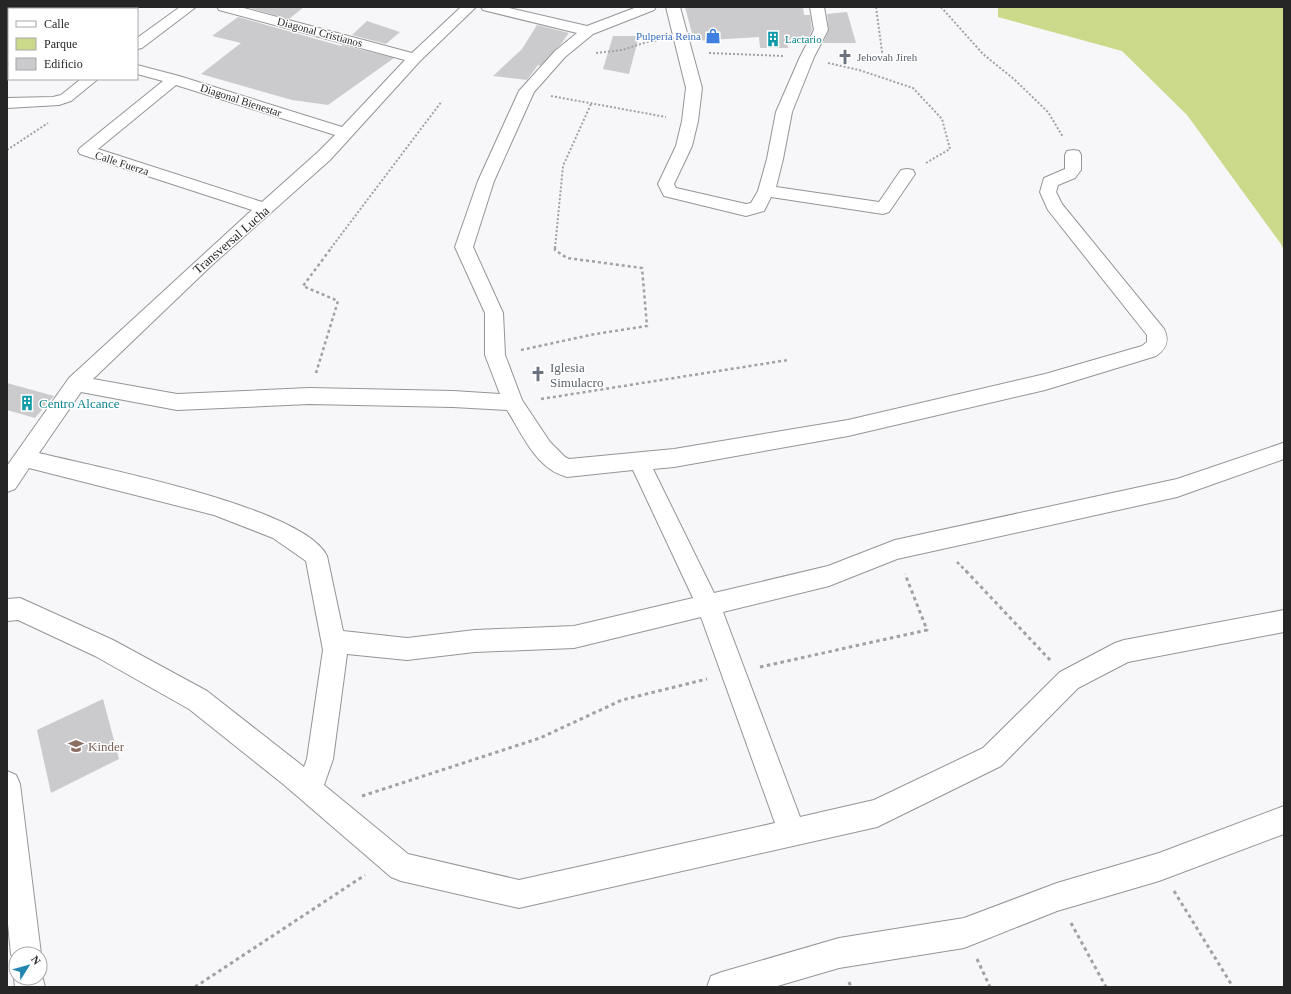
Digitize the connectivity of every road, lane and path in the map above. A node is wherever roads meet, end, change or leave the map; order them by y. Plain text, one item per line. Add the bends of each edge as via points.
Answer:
1 (189, 7) edge
2 (224, 7) edge
3 (469, 7) edge
4 (488, 7) edge
5 (649, 7) edge
6 (673, 7) edge
7 (817, 7) edge
8 (876, 7) edge
9 (941, 7) edge
10 (588, 31) junction
11 (681, 40) junction
12 (138, 44) edge
13 (560, 54) junction
14 (416, 58) junction
15 (883, 59) dead end
16 (138, 69) edge
17 (174, 79) junction
18 (90, 80) edge
19 (913, 88) dead end
20 (527, 92) junction
21 (442, 101) dead end
22 (7, 103) edge
23 (591, 104) junction
24 (690, 121) junction
25 (345, 133) junction
26 (1073, 155) joint
27 (907, 174) joint
28 (766, 191) junction
29 (266, 209) junction
30 (495, 356) junction
31 (788, 360) dead end
32 (76, 383) junction
33 (309, 396) junction
34 (513, 403) junction
35 (1283, 451) dead end
36 (24, 458) junction
37 (639, 461) junction
38 (7, 483) edge
39 (936, 541) junction
40 (895, 550) junction
41 (708, 605) junction
42 (7, 610) edge
43 (1284, 621) edge
44 (335, 641) junction
45 (732, 673) junction
46 (1069, 680) junction
47 (7, 784) edge
48 (319, 798) junction
49 (1284, 820) edge
50 (792, 832) junction
51 (391, 859) junction
52 (1159, 867) junction
53 (1057, 896) junction
54 (25, 946) edge
55 (195, 987) edge
56 (722, 987) edge
57 (1106, 987) edge
58 (1233, 987) edge

1 - 12 street
2 - 14 street, Diagonal Cristianos
3 - 14 street, Transversal Lucha
4 - 10 street
5 - 10 street
6 - 11 street
7 - 28 street via 821,30 784,112
8 - 15 path
9 - 26 path via 983,54 1048,112
10 - 13 street
11 - 13 path via 645,41 638,46 611,53
11 - 24 street via 694,88
13 - 20 street
14 - 25 street, Transversal Lucha
16 - 17 street, Diagonal Bienestar
17 - 25 street, Diagonal Bienestar
17 - 29 street, Calle Fuerza via 86,151
18 - 22 street via 66,98 54,102
19 - 27 path via 942,119 950,149
20 - 23 path
20 - 30 street via 486,181 464,247 494,314
21 - 33 path via 303,286 338,301
23 - 24 path
23 - 30 path via 563,166 555,250 567,258 642,268 647,326 595,334
24 - 28 street via 684,146 666,184 670,192 746,210 758,207
25 - 29 street, Transversal Lucha via 324,156
26 - 37 street via 1073,170 1050,182 1048,192 1054,206 1157,334 1157,346 1149,351 1045,382 848,428 674,458
27 - 28 street via 883,208
29 - 32 street, Transversal Lucha via 206,260
30 - 34 street
31 - 34 path
32 - 33 street via 177,402
32 - 36 street, Transversal Lucha
33 - 34 street
34 - 37 street via 543,448 557,463 567,468
35 - 39 street via 1177,488
36 - 38 street, Transversal Lucha
36 - 44 street via 217,506 281,531 316,556
37 - 41 street
39 - 40 street
39 - 46 path
40 - 41 street via 829,576
40 - 45 path via 927,630
41 - 44 street via 574,637 476,641 407,649
41 - 45 street
42 - 48 street via 20,609 104,648 198,700
43 - 46 street via 1124,651
44 - 48 street via 320,759
45 - 48 path via 622,700 540,738
45 - 50 street
46 - 50 street via 992,757 877,813
47 - 54 street
48 - 51 street
49 - 52 street
50 - 51 street via 519,894 401,867
51 - 55 path
52 - 53 street
52 - 58 path
53 - 56 street via 964,933 839,953
53 - 57 path

